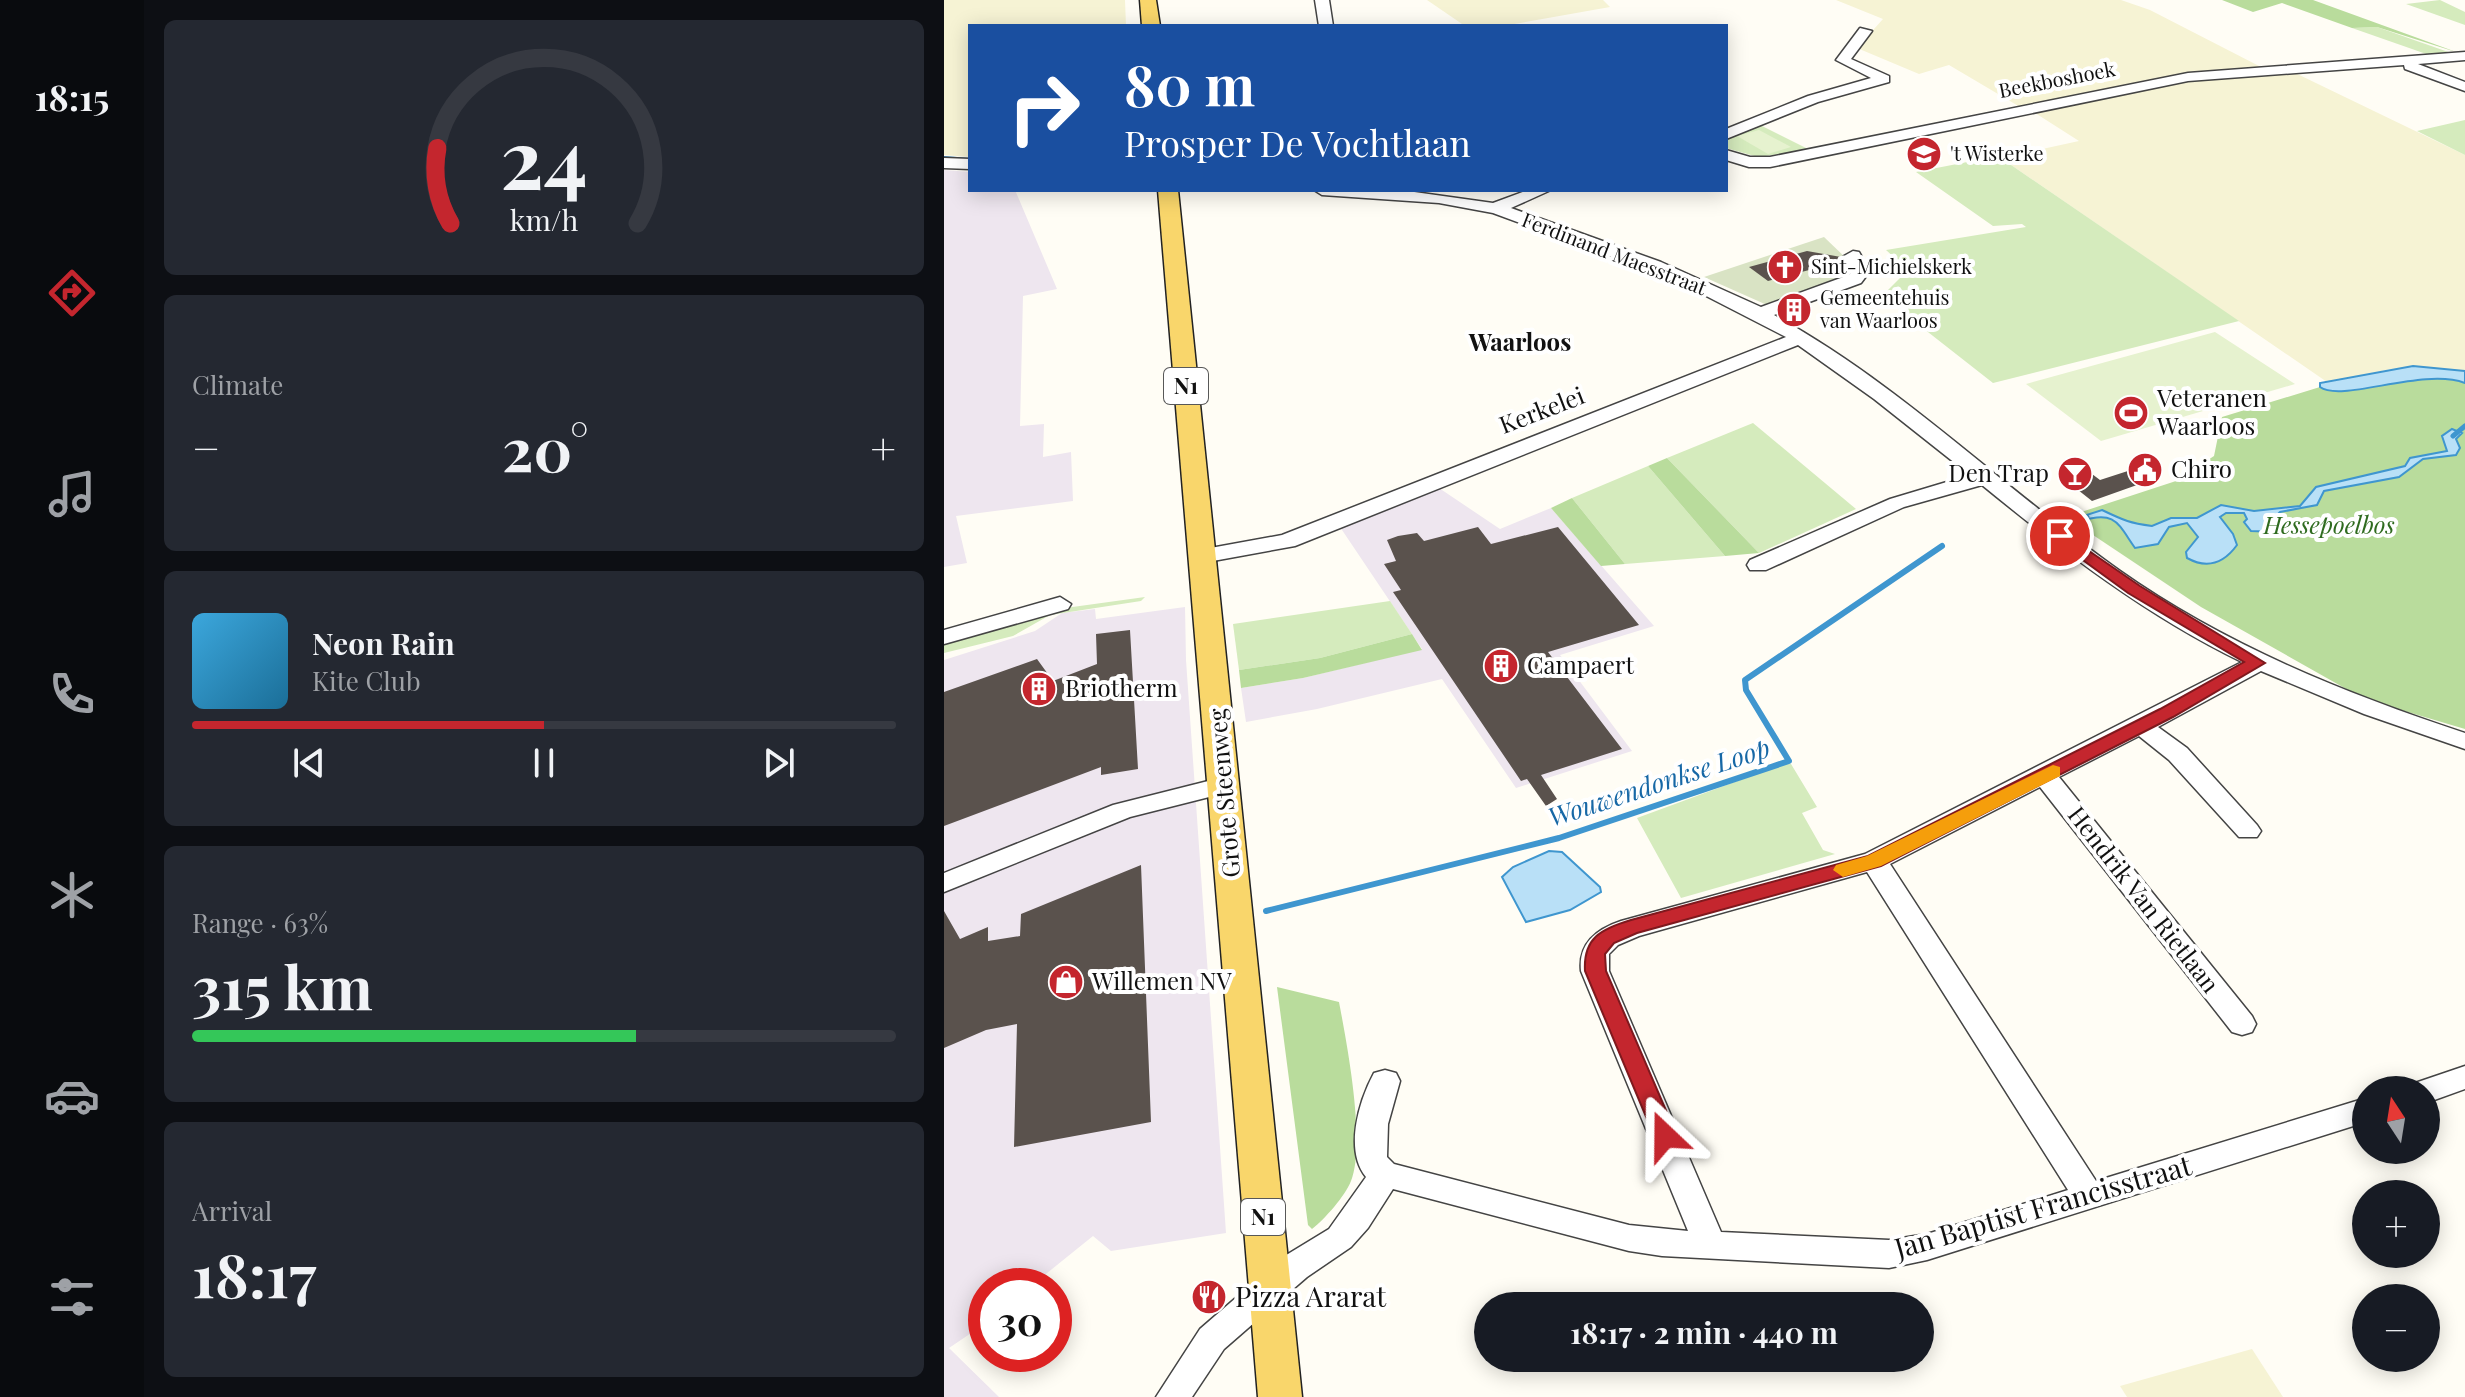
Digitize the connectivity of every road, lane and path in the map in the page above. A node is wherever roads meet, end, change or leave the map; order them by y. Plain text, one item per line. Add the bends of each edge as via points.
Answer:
1 (1148, 0) edge
2 (1322, 0) edge
3 (1151, 24) edge
4 (1326, 24) edge
5 (1865, 31) dead end
6 (2465, 56) edge
7 (2400, 62) junction
8 (2465, 87) edge
9 (1728, 133) edge
10 (1728, 156) edge
11 (944, 163) edge
12 (968, 164) edge
13 (1168, 192) edge
14 (1365, 192) edge
15 (1538, 192) edge
16 (1387, 193) edge
17 (1495, 208) junction
18 (1853, 256) dead end
19 (1759, 314) junction
20 (1800, 338) junction
21 (1987, 477) junction
22 (1202, 550) junction
23 (1758, 565) dead end
24 (1060, 604) dead end
25 (944, 637) edge
26 (2257, 663) junction
27 (2141, 726) junction
28 (2465, 741) edge
29 (2045, 776) junction
30 (1224, 794) junction
31 (2248, 831) dead end
32 (1874, 861) junction
33 (944, 883) edge
34 (2242, 1024) dead end
35 (2465, 1077) edge
36 (1385, 1081) dead end
37 (2440, 1086) edge
38 (2352, 1114) edge
39 (1385, 1174) junction
40 (2089, 1197) junction
41 (1711, 1247) junction
42 (1270, 1287) junction
43 (1173, 1397) edge
44 (1280, 1397) edge

1 - 3 main road
2 - 4 street
5 - 9 street via 1843,60 1884,80 1813,99
6 - 7 street, Beekboshoek
7 - 8 street, Beekboshoek
7 - 10 street, Beekboshoek via 2205,75 1770,162
11 - 12 street
13 - 22 main road, Grote Steenweg / N1
14 - 16 street, Ferdinand Maesstraat
15 - 17 street
16 - 17 street, Ferdinand Maesstraat
17 - 19 street, Ferdinand Maesstraat via 1655,266
18 - 19 street via 1861,271 1855,279
19 - 20 street, Ferdinand Maesstraat
20 - 21 street, Ferdinand Maesstraat
20 - 22 street, Kerkelei via 1287,541
21 - 23 street via 1897,503
21 - 26 street, Ferdinand Maesstraat via 2115,577
22 - 30 main road, Grote Steenweg / N1
24 - 25 street
26 - 27 street
26 - 28 street, Ferdinand Maesstraat
27 - 29 street
27 - 31 street via 2178,754
29 - 32 street
29 - 34 street, Hendrik Van Rietlaan
30 - 33 street via 1091,825
30 - 42 main road, Grote Steenweg / N1
32 - 40 street
32 - 41 street via 1631,928 1606,938 1595,952 1595,971
35 - 37 street
36 - 39 street via 1373,1118 1372,1156 1375,1167
38 - 40 street, Jan Baptist Francisstraat
39 - 41 street, Jan Baptist Francisstraat via 1629,1238
39 - 42 street via 1340,1238
40 - 41 street, Jan Baptist Francisstraat via 1907,1252
42 - 43 street via 1212,1339
42 - 44 main road, Grote Steenweg / N1

